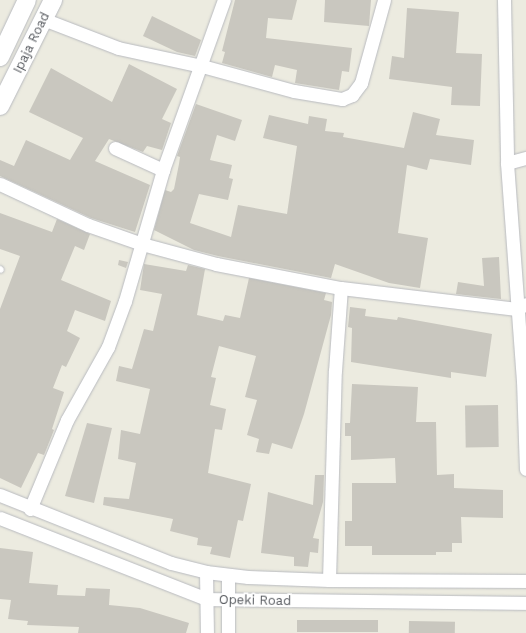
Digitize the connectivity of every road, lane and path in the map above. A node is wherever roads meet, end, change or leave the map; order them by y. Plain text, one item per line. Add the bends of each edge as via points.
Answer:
1 (27, 0) edge
2 (53, 0) edge
3 (224, 0) edge
4 (384, 0) edge
5 (504, 0) edge
6 (43, 19) junction
7 (0, 57) edge
8 (202, 66) junction
9 (0, 106) edge
10 (115, 148) dead end
11 (526, 158) edge
12 (507, 163) junction
13 (163, 170) junction
14 (0, 184) edge
15 (142, 244) junction
16 (341, 288) junction
17 (521, 307) edge
18 (524, 380) edge
19 (526, 468) edge
20 (0, 495) edge
21 (30, 509) junction
22 (0, 518) edge
23 (206, 572) junction
24 (228, 575) junction
25 (329, 580) junction
26 (526, 581) edge
27 (207, 600) junction
28 (228, 600) junction
29 (526, 603) edge
30 (207, 633) edge
31 (228, 633) edge

1 - 7 main road, Ipaja Road
2 - 6 main road, Ipaja Road
3 - 8 street
4 - 8 street via 361,83 352,95 342,99 287,90
5 - 12 street
6 - 8 street via 118,48
6 - 9 main road, Ipaja Road
8 - 13 street
10 - 13 street
11 - 12 street
12 - 17 street
13 - 15 street
14 - 15 street via 88,225
15 - 16 street via 216,264
15 - 21 street via 108,347 67,420
16 - 17 street
16 - 25 street via 335,371
17 - 18 street
18 - 19 street
20 - 21 street, Opeki Road
21 - 23 street, Opeki Road via 171,563
22 - 27 street, Opeki Road
23 - 24 street, Opeki Road
23 - 27 street
24 - 25 street, Opeki Road
24 - 28 street
25 - 26 street, Opeki Road
27 - 28 street, Opeki Road
27 - 30 street
28 - 29 street, Opeki Road
28 - 31 street

